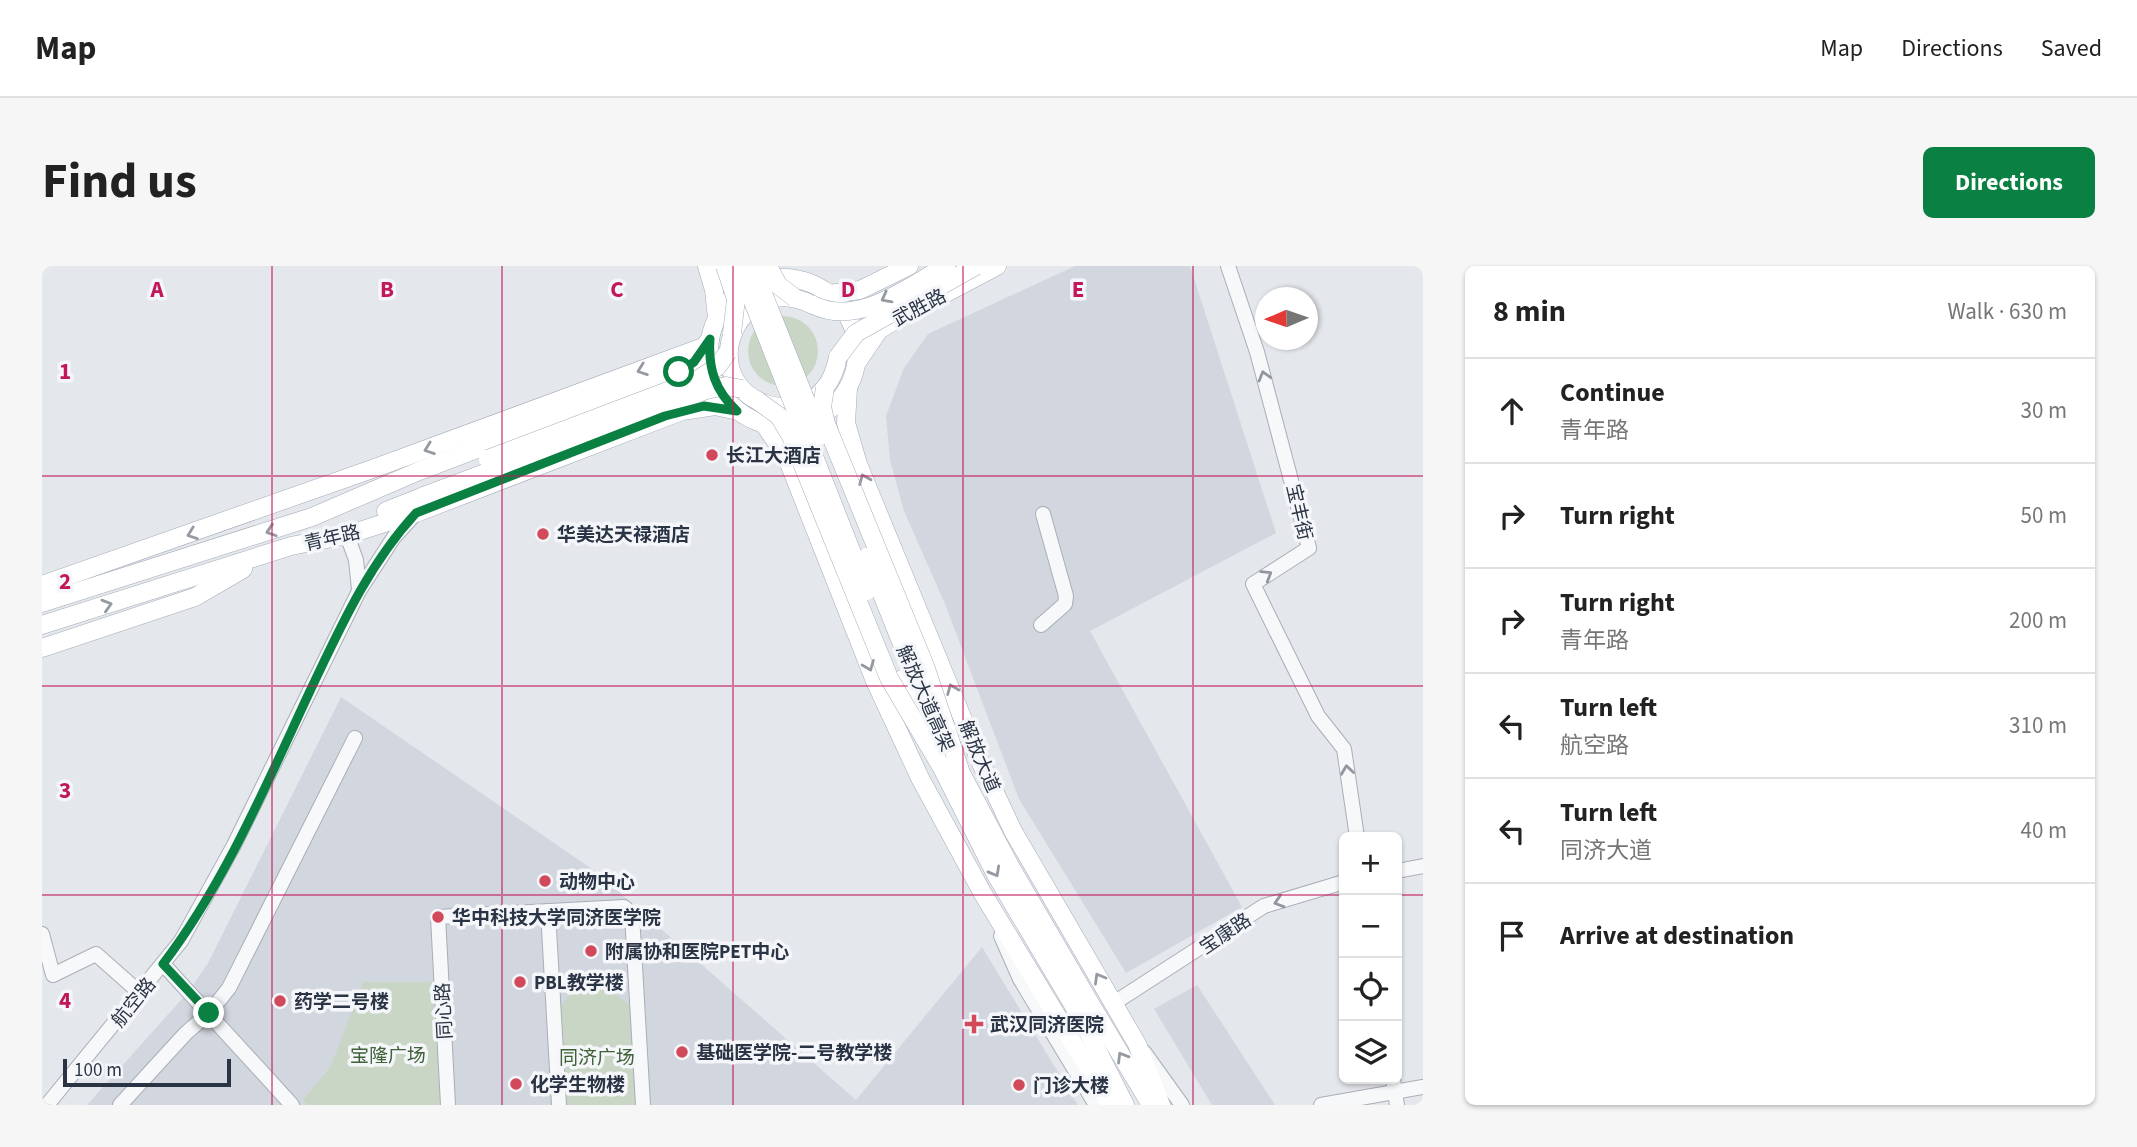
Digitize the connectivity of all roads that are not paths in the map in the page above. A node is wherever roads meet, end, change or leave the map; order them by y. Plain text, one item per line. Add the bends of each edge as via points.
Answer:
1 (706, 266) edge
2 (725, 266) edge
3 (739, 266) edge
4 (752, 266) edge
5 (768, 266) edge
6 (783, 266) edge
7 (909, 266) edge
8 (946, 266) edge
9 (976, 266) edge
10 (997, 266) edge
11 (1228, 266) edge
12 (803, 281) junction
13 (829, 294) junction
14 (795, 298) junction
15 (717, 318) junction
16 (732, 333) junction
17 (708, 342) junction
18 (728, 352) junction
19 (856, 364) junction
20 (825, 388) junction
21 (848, 388) junction
22 (742, 389) junction
23 (758, 401) junction
24 (737, 411) junction
25 (764, 425) junction
26 (423, 490) junction
27 (416, 513) junction
28 (1043, 514) dead end
29 (312, 517) junction
30 (347, 535) junction
31 (282, 549) junction
32 (171, 563) junction
33 (76, 574) junction
34 (42, 585) edge
35 (359, 592) junction
36 (42, 603) edge
37 (919, 611) junction
38 (46, 625) edge
39 (1041, 625) dead end
40 (857, 636) junction
41 (42, 648) edge
42 (355, 738) dead end
43 (942, 768) junction
44 (961, 773) junction
45 (1013, 831) junction
46 (1356, 832) edge
47 (963, 858) junction
48 (1423, 866) edge
49 (1402, 870) edge
50 (1339, 884) edge
51 (983, 894) junction
52 (548, 911) junction
53 (42, 934) edge
54 (163, 964) junction
55 (140, 993) junction
56 (1114, 1003) junction
57 (209, 1013) junction
58 (1087, 1014) junction
59 (1137, 1044) junction
60 (1091, 1072) junction
61 (1423, 1087) edge
62 (1395, 1092) edge
63 (47, 1105) edge
64 (120, 1105) edge
65 (292, 1105) edge
66 (448, 1105) edge
67 (559, 1105) edge
68 (643, 1105) edge
69 (1098, 1105) edge
70 (1111, 1105) edge
71 (1125, 1105) edge
72 (1151, 1105) edge
73 (1161, 1105) edge
74 (1182, 1105) edge
75 (1321, 1105) edge

1 - 15 main road
2 - 16 main road, bridge via 736,299
3 - 43 main road, 解放大道高架, bridge via 902,679
4 - 44 main road, 解放大道高架, bridge via 914,674
5 - 14 main road, bridge via 778,285
6 - 12 main road
7 - 13 main road via 860,290
8 -> 14 main road, bridge via 855,311 826,311
9 - 20 main road, bridge via 856,333 843,348
10 - 19 main road, 武胜路 via 879,330
46 -> 11 street, 宝丰街 via 1344,749 1318,716 1253,584 1309,548 1261,365
12 - 13 main road
12 - 15 main road via 779,278 751,285
13 - 19 main road via 851,323
14 - 16 main road, bridge via 772,298 752,307
15 - 17 main road
16 - 18 main road, bridge
17 - 24 main road via 711,373
17 - 29 main road, 青年路 via 694,362 679,372
17 -> 33 main road
18 - 22 main road
18 - 26 main road, bridge via 697,380
19 - 21 main road
20 - 23 main road, bridge via 799,405 778,407
20 - 44 main road, bridge via 822,407 826,424 925,666
21 - 25 main road via 832,408 810,422
37 -> 21 main road, 解放大道 via 847,434
22 - 23 main road, bridge
22 - 26 main road, bridge via 706,390
23 - 43 main road, bridge via 779,416 791,436 890,678
24 - 25 main road
24 - 27 main road, 青年路 via 715,406 682,411
25 - 40 main road via 787,458
26 - 29 main road
26 - 31 main road
27 - 30 main road, 青年路
27 - 35 street, 航空路 via 394,537
28 - 39 street via 1066,596 1065,604
29 -> 32 main road, 青年路
30 - 31 main road, 青年路
30 - 35 street via 356,560
38 -> 31 main road, 青年路
31 - 41 main road via 195,597
32 - 33 main road
32 - 36 main road, 青年路
33 - 34 main road
35 - 54 street, 航空路 via 228,858
37 - 40 main road
45 -> 37 main road, 解放大道
40 -> 47 main road via 920,778
42 - 57 street via 242,966
43 -> 58 main road, 解放大道高架, bridge via 996,875
44 - 58 main road, 解放大道高架, bridge
45 - 47 main road
56 -> 45 main road, 解放大道
47 - 51 main road
48 - 49 street
50 -> 56 street, 宝康路 via 1264,906
51 - 60 main road
51 - 69 street via 1020,979
52 - 66 street, 同心路 via 438,917
52 - 67 street
52 - 68 street via 624,907 632,914
53 - 55 street via 54,975 96,954
54 - 55 street, 航空路
54 - 57 street
55 - 63 street, 航空路
56 - 59 main road, 解放大道
57 - 64 street
57 - 65 street
58 - 71 main road, 解放大道高架
72 -> 58 main road, 解放大道高架
59 - 73 main road, 解放大道
59 - 74 street
60 - 69 main road
60 - 70 main road
61 - 62 street
62 - 75 street

